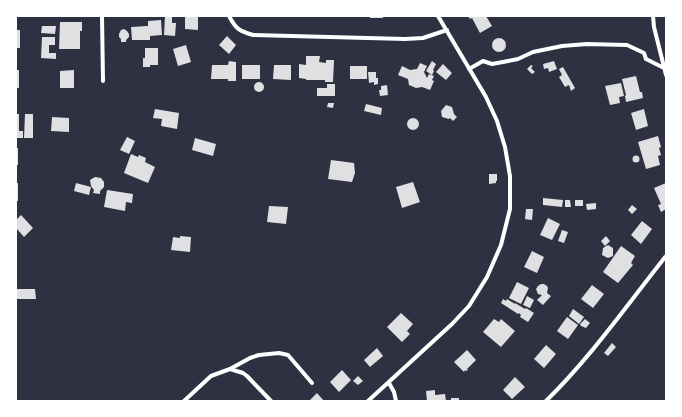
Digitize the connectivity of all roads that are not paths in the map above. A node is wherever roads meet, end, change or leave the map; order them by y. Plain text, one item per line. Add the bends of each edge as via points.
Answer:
1 (102, 16) edge
2 (229, 16) edge
3 (438, 16) edge
4 (653, 16) edge
5 (447, 30) junction
6 (664, 68) junction
7 (469, 69) junction
8 (666, 75) edge
9 (103, 81) dead end
10 (666, 256) edge
11 (230, 369) junction
12 (312, 383) dead end
13 (389, 383) junction
14 (184, 401) edge
15 (271, 401) edge
16 (368, 401) edge
17 (396, 401) edge
18 (546, 401) edge

1 - 9 street
2 - 5 street via 242,32 253,35 406,39 423,38
3 - 5 street
4 - 6 street
5 - 7 street
6 - 7 street via 646,59 644,53 627,45 587,44 562,46 492,64 483,62
6 - 8 street
7 - 13 street via 486,97 505,147 510,176 510,209 501,245 487,276 469,306
10 - 18 street via 587,357
11 - 12 street via 259,355 279,353 288,355
11 - 14 street via 211,376
11 - 15 street via 247,376
13 - 16 street
13 - 17 street

